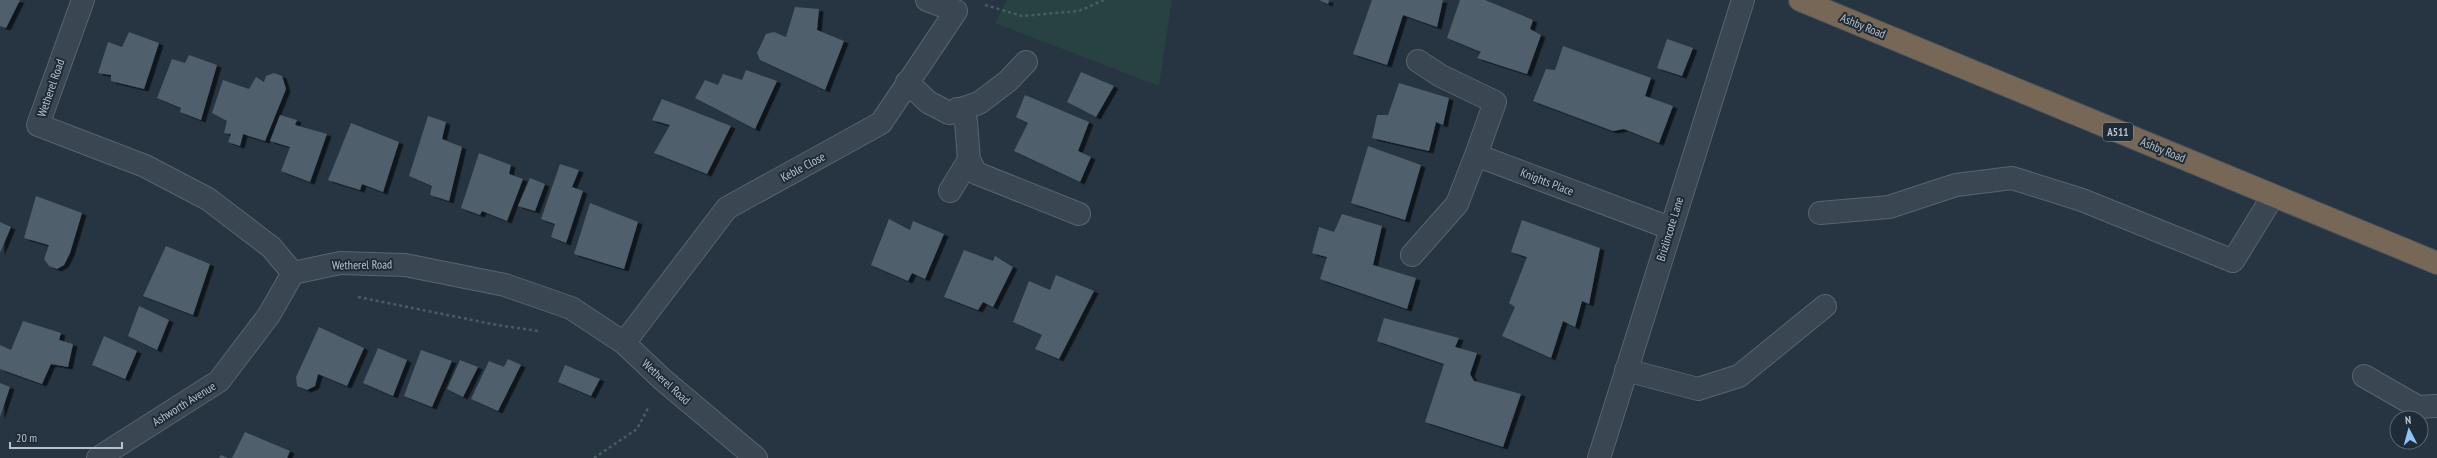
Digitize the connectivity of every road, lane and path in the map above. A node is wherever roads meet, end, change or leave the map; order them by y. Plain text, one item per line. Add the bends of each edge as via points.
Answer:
1 (83, 0) edge
2 (927, 0) edge
3 (1104, 0) edge
4 (1744, 0) edge
5 (1800, 0) edge
6 (956, 11) junction
7 (1418, 61) dead end
8 (1026, 62) dead end
9 (907, 82) junction
10 (957, 109) junction
11 (1476, 155) junction
12 (970, 160) junction
13 (950, 191) dead end
14 (2273, 196) junction
15 (1820, 213) dead end
16 (1079, 214) dead end
17 (1670, 228) junction
18 (1412, 255) dead end
19 (2437, 263) edge
20 (293, 273) junction
21 (350, 295) dead end
22 (1825, 306) dead end
23 (541, 332) dead end
24 (624, 343) junction
25 (1626, 370) junction
26 (2364, 376) dead end
27 (662, 379) junction
28 (2437, 406) edge
29 (98, 458) edge
30 (594, 458) edge
31 (756, 458) edge
32 (1599, 458) edge

1 - 20 street, Wetherel Road via 38,125 145,166 208,199 271,247
2 - 6 street
3 - 6 path via 1079,11 1050,14 1022,16 982,4
4 - 17 street, Brizlincote Lane
5 - 14 highway, Ashby Road / A511
6 - 9 street, Keble Close
7 - 11 street via 1441,76 1496,102
8 - 10 street via 1008,81 979,102
9 - 10 street via 928,102 948,113
9 - 24 street, Keble Close via 881,123 727,208
10 - 12 street via 966,121
11 - 17 street, Knights Place
11 - 18 street via 1458,204
12 - 13 street
12 - 16 street via 976,172
14 - 15 street via 2233,261 2082,200 2012,178 1956,185 1888,207
14 - 19 highway, Ashby Road / A511
17 - 25 street, Brizlincote Lane
20 - 24 street, Wetherel Road via 340,263 405,265 505,285 571,308
20 - 29 street, Ashworth Avenue via 269,315 219,381
21 - 23 path
22 - 25 street via 1739,376 1698,389
24 - 27 street, Wetherel Road
25 - 32 street, Brizlincote Lane
26 - 28 street via 2418,407
27 - 30 path via 637,429
27 - 31 street, Wetherel Road

